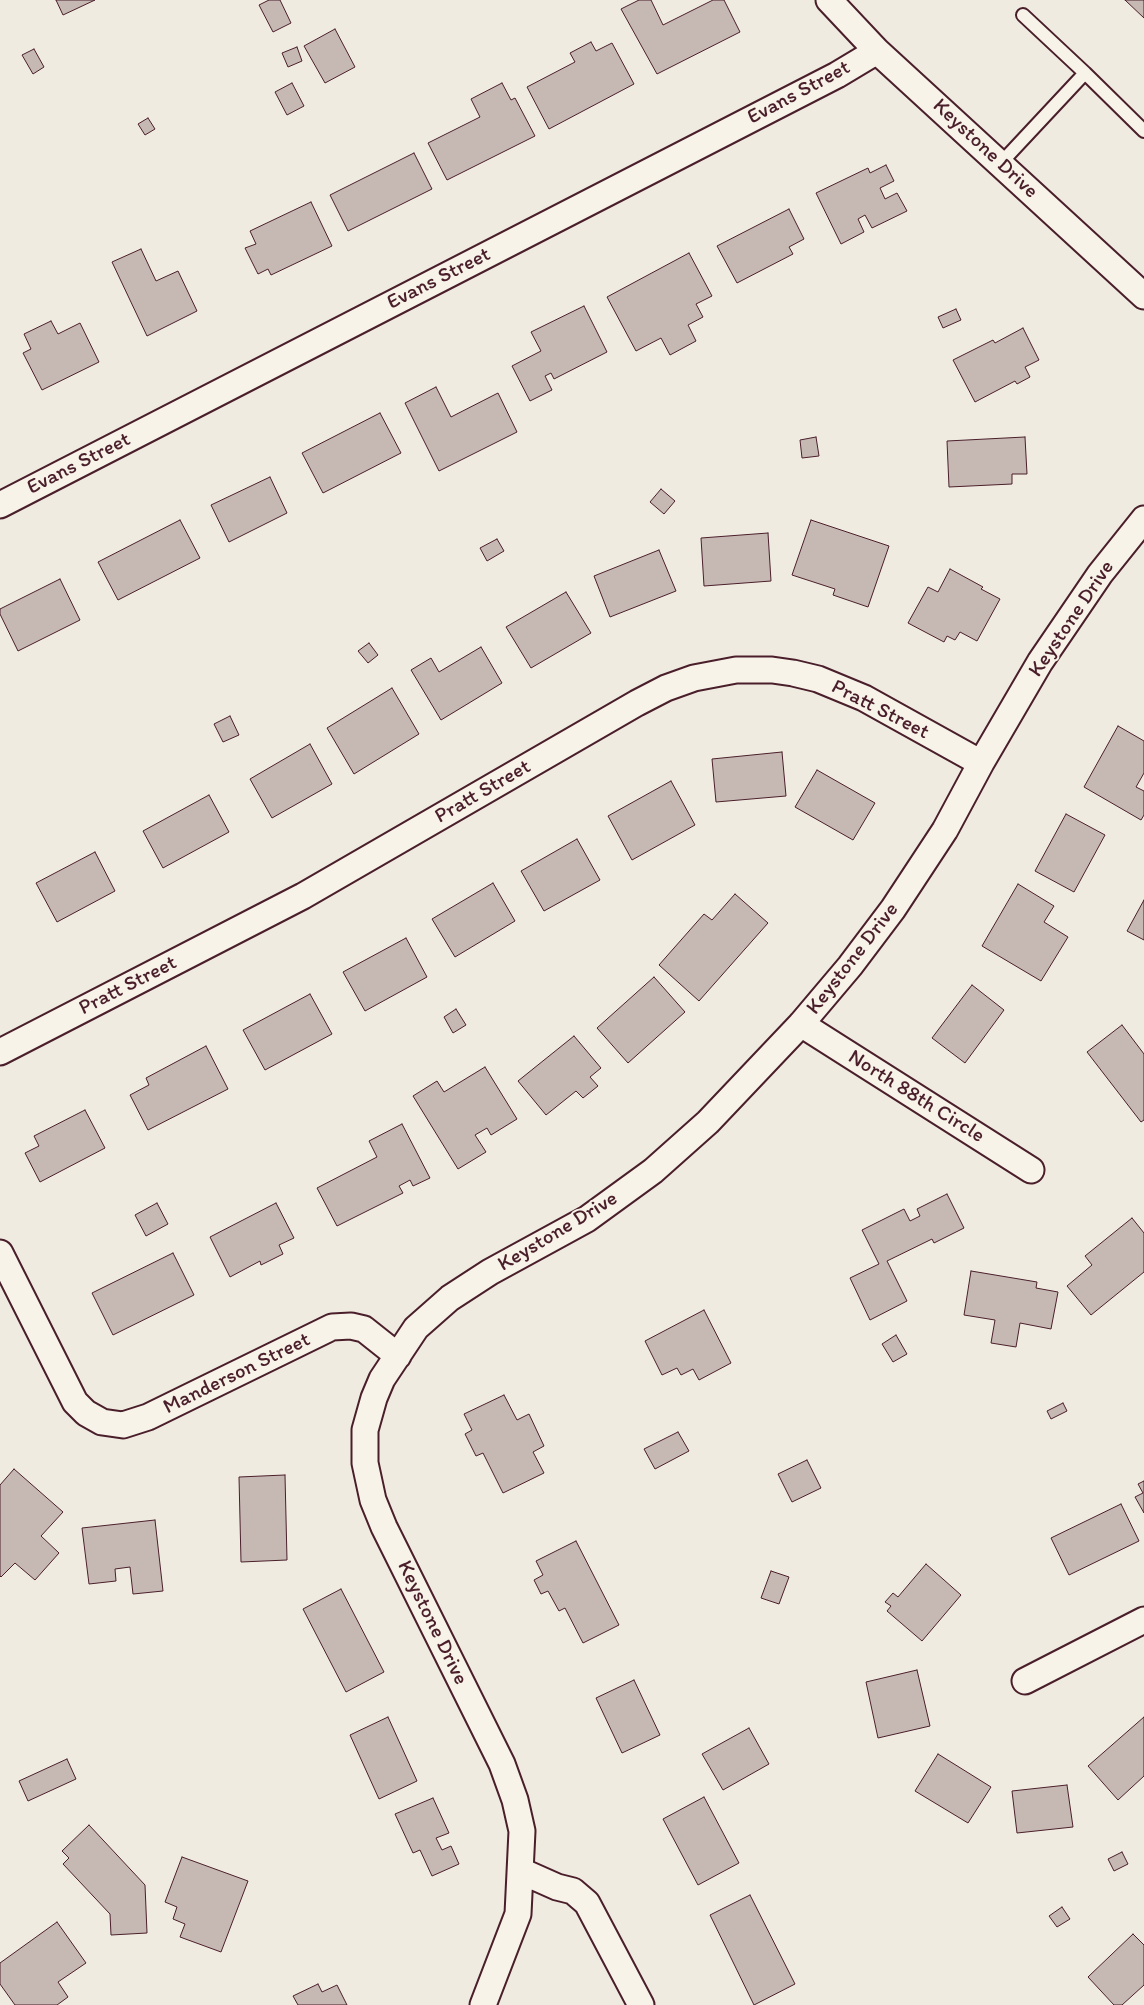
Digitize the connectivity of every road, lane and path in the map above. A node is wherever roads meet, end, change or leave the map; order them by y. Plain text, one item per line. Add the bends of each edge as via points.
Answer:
1 (829, 0) edge
2 (1023, 15) dead end
3 (878, 51) junction
4 (1085, 73) junction
5 (1144, 131) edge
6 (1000, 164) junction
7 (1144, 296) edge
8 (0, 505) edge
9 (1144, 519) edge
10 (981, 763) junction
11 (801, 1024) junction
12 (0, 1052) edge
13 (1031, 1170) dead end
14 (0, 1253) edge
15 (398, 1356) junction
16 (1144, 1620) edge
17 (1025, 1681) dead end
18 (520, 1871) junction
19 (483, 2005) edge
20 (641, 2005) edge

1 - 3 street, Keystone Drive
2 - 4 lane
3 - 6 street, Keystone Drive
3 - 8 street, Evans Street
4 - 5 lane
4 - 6 lane
6 - 7 street, Keystone Drive
9 - 10 street, Keystone Drive via 1100,574 1040,662
10 - 11 street, Keystone Drive via 944,830 893,909
10 - 12 street, Pratt Street via 864,698 818,679 763,670 736,670 694,678 637,703 303,896
11 - 13 street, North 88th Circle
11 - 15 street, Keystone Drive via 708,1122 654,1171 587,1219 490,1272 450,1298 416,1328
14 - 15 street, Manderson Street via 75,1402 102,1422 123,1425 148,1418 332,1327 364,1329
15 - 18 street, Keystone Drive via 382,1379 365,1430 365,1463 373,1500 502,1764 522,1831
16 - 17 street
18 - 19 street, Keystone Drive via 518,1914
18 - 20 street via 573,1891 587,1903

